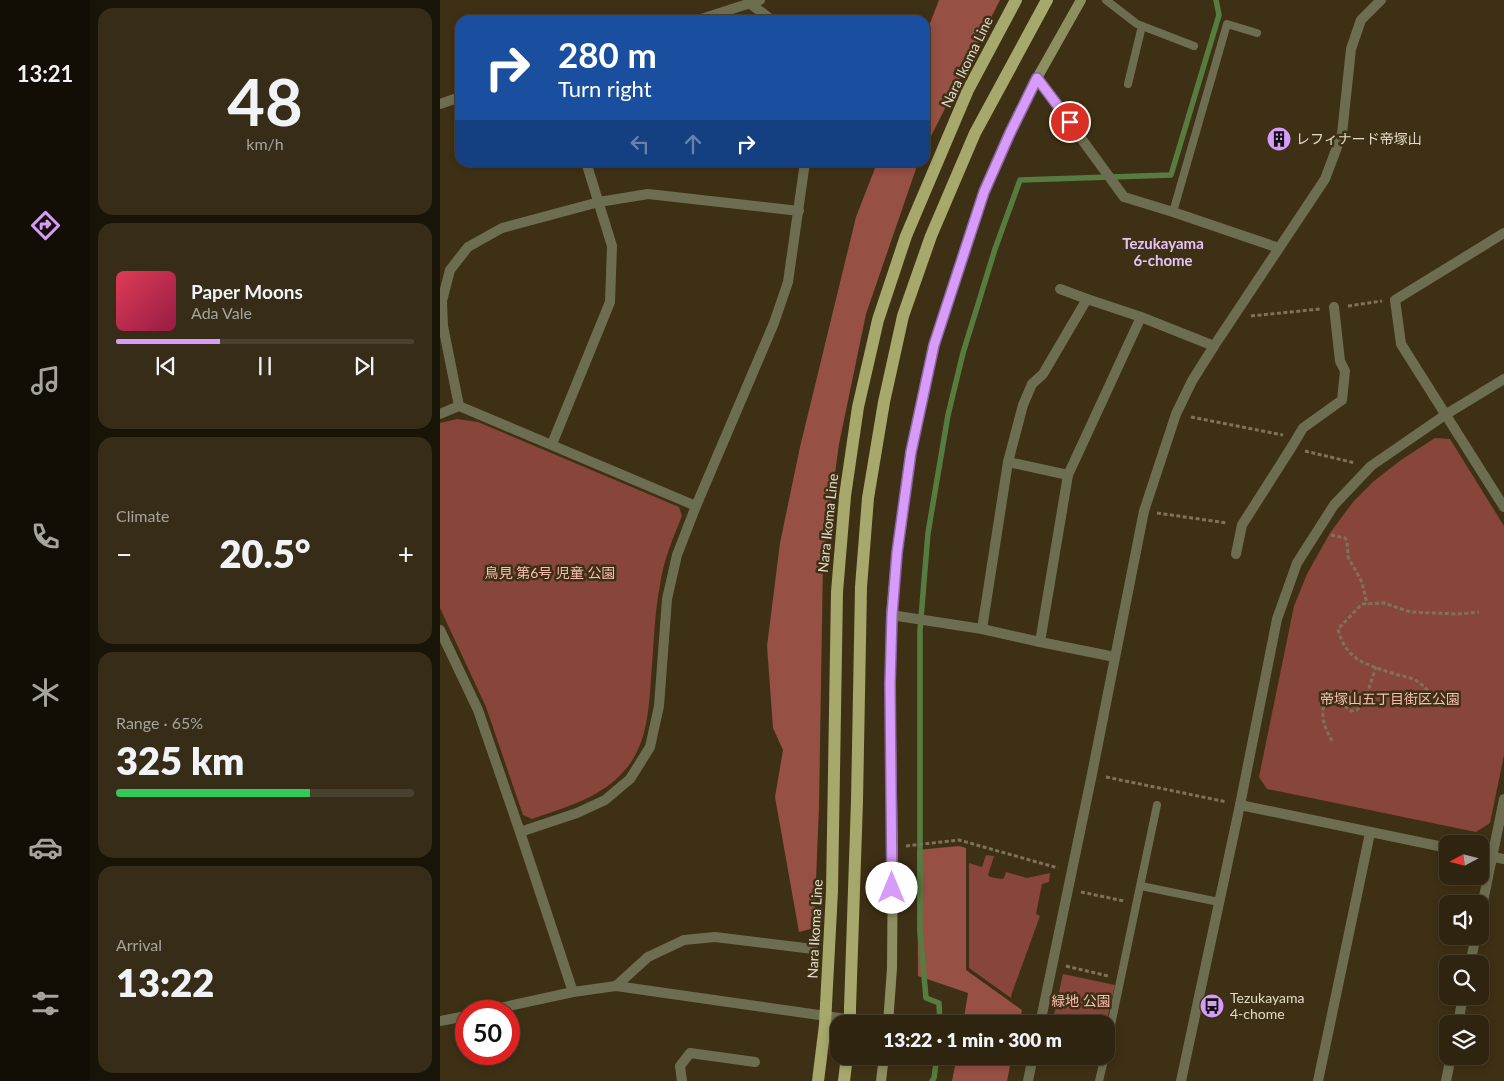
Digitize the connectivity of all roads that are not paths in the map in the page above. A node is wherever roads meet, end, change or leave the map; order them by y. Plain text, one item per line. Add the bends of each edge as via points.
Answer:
1 (760, 0) edge
2 (1016, 0) edge
3 (1047, 0) edge
4 (1081, 0) edge
5 (1106, 0) edge
6 (1381, 0) edge
7 (749, 2) edge
8 (712, 15) edge
9 (765, 15) edge
10 (1142, 26) junction
11 (1257, 33) dead end
12 (1194, 46) dead end
13 (1037, 78) junction
14 (1128, 84) dead end
15 (455, 99) edge
16 (440, 104) edge
17 (588, 167) edge
18 (804, 167) edge
19 (598, 202) junction
20 (799, 211) junction
21 (1173, 212) junction
22 (1504, 233) edge
23 (1278, 248) junction
24 (1060, 289) dead end
25 (1087, 299) junction
26 (1334, 307) road end
27 (1141, 316) junction
28 (1214, 346) junction
29 (1504, 379) edge
30 (459, 406) junction
31 (440, 414) edge
32 (1445, 415) junction
33 (552, 444) junction
34 (1008, 462) junction
35 (1068, 475) junction
36 (696, 506) junction
37 (1504, 507) edge
38 (1236, 554) dead end
39 (892, 615) junction
40 (982, 629) junction
41 (440, 630) edge
42 (1040, 642) junction
43 (444, 650) edge
44 (1114, 657) junction
45 (1504, 799) edge
46 (1157, 805) dead end
47 (1240, 805) junction
48 (520, 832) junction
49 (1370, 833) junction
50 (1439, 846) edge
51 (1489, 856) edge
52 (1492, 857) junction
53 (1504, 859) edge
54 (1141, 886) junction
55 (1484, 895) edge
56 (1219, 902) junction
57 (813, 949) dead end
58 (616, 986) junction
59 (573, 992) junction
60 (520, 1004) edge
61 (850, 1015) edge
62 (889, 1015) edge
63 (1042, 1015) edge
64 (1113, 1015) edge
65 (830, 1017) edge
66 (455, 1018) edge
67 (440, 1021) edge
68 (755, 1062) dead end
69 (846, 1065) edge
70 (883, 1065) edge
71 (1031, 1065) edge
72 (1103, 1065) edge
73 (1449, 1065) edge
74 (682, 1081) edge
75 (818, 1081) edge
76 (844, 1081) edge
77 (881, 1081) edge
78 (1028, 1081) edge
79 (1100, 1081) edge
80 (1181, 1081) edge
81 (1318, 1081) edge
82 (1446, 1081) edge

1 - 7 street
2 - 75 main road, Nara Ikoma Line, bridge via 968,90 906,236 878,320 858,407 845,496 837,592 833,881
3 - 61 main road, bridge via 975,133 931,236 903,316 884,402 868,498 861,587
4 - 13 main road
5 - 10 lane
6 - 23 street via 1361,20 1351,49 1342,134 1325,179
7 - 8 street
7 - 9 street
10 - 12 lane
10 - 14 lane
11 - 21 lane via 1227,24
13 - 21 street via 1124,197
13 - 39 main road via 984,192 934,345 911,452
15 - 16 street
17 - 19 street
18 - 20 street
19 - 20 street via 648,194
19 - 30 street via 502,228 468,247 450,270 442,301 443,326
19 - 33 street via 612,246 610,302
20 - 36 street via 788,282 774,323
21 - 23 street
22 - 32 street via 1395,300 1401,344
23 - 28 street
24 - 25 street
25 - 27 street
25 - 34 street via 1043,374 1032,384
26 - 38 street via 1340,361 1345,371 1342,400 1302,428 1242,526
27 - 28 street
27 - 35 street
28 - 44 street via 1176,414 1144,511
29 - 32 street
30 - 31 street
30 - 33 street
32 - 37 street
32 - 47 street via 1370,466 1334,505 1297,563 1277,619
33 - 36 street
34 - 35 street
34 - 40 street
35 - 42 street
36 - 48 street via 677,555 667,599 659,706 650,747 630,779 605,800
39 - 40 street
39 - 62 main road via 892,968
40 - 42 street
41 - 43 street
42 - 44 street
43 - 48 street via 478,710
44 - 63 street
45 - 52 street
46 - 54 lane
47 - 49 street
47 - 56 street
48 - 59 street
49 - 50 street
49 - 81 street
51 - 52 street
52 - 53 street
52 - 55 street
54 - 56 lane
54 - 64 lane
56 - 80 street
57 - 58 street via 715,937 684,940 648,957
58 - 59 street
58 - 65 street
59 - 60 street
66 - 67 street
68 - 74 street via 690,1053 680,1066
69 - 76 main road
70 - 77 main road
71 - 78 street
72 - 79 lane
73 - 82 street

